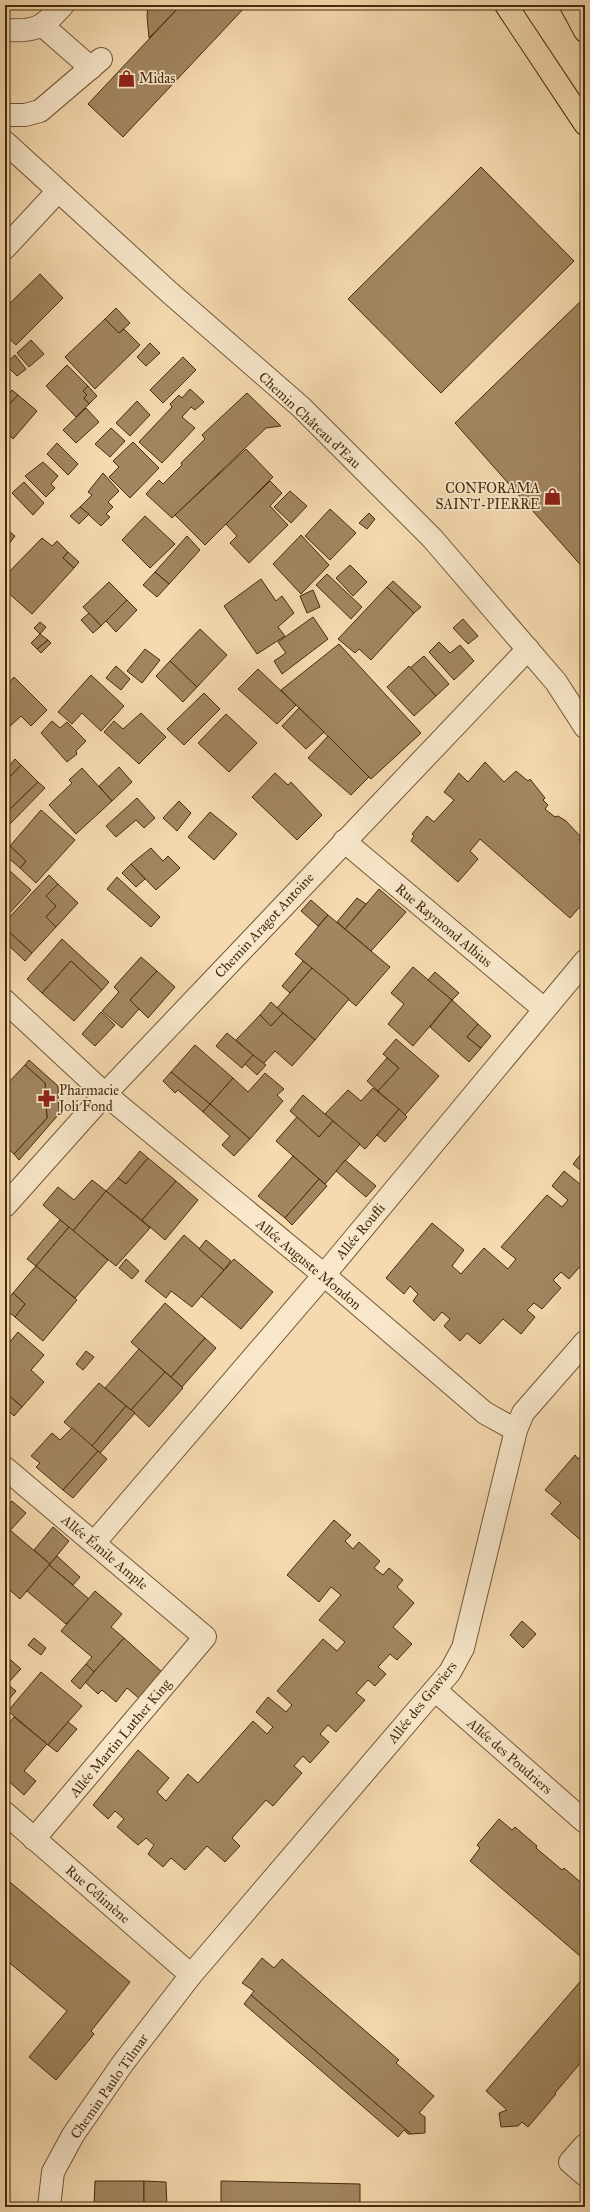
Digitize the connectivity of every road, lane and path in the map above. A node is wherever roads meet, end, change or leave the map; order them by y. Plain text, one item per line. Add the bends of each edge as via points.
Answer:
1 (63, 5) edge
2 (506, 5) edge
3 (571, 5) edge
4 (42, 25) junction
5 (5, 30) edge
6 (585, 31) edge
7 (5, 116) edge
8 (585, 124) edge
9 (5, 142) edge
10 (58, 191) junction
11 (5, 248) edge
12 (528, 649) junction
13 (585, 727) edge
14 (344, 841) junction
15 (585, 961) edge
16 (5, 1001) edge
17 (544, 1009) junction
18 (105, 1094) junction
19 (5, 1206) edge
20 (324, 1275) junction
21 (585, 1342) edge
22 (516, 1430) junction
23 (5, 1468) edge
24 (94, 1543) junction
25 (205, 1637) joint
26 (435, 1690) junction
27 (5, 1813) edge
28 (585, 1822) edge
29 (34, 1839) junction
30 (191, 1975) junction
31 (585, 2145) edge
32 (585, 2175) edge
33 (49, 2207) edge

1 - 4 street
2 - 8 highway
3 - 6 highway
4 - 5 street via 31,31
4 - 7 street via 96,63 40,111
9 - 10 street, Chemin Château d'Eau
10 - 11 street
10 - 12 street, Chemin Château d'Eau via 301,407 432,538
12 - 13 street, Chemin Château d'Eau via 556,682
12 - 14 street, Chemin Aragot Antoine
14 - 17 street, Rue Raymond Albius
14 - 18 street, Chemin Aragot Antoine
15 - 17 street, Allée Roufli
16 - 18 street, Allée Auguste Mondon
17 - 20 street, Allée Roufli
18 - 19 street, Chemin Aragot Antoine
18 - 20 street, Allée Auguste Mondon
20 - 22 street, Allée Auguste Mondon via 484,1413
20 - 24 street, Allée Roufli
21 - 22 street, Allée des Graviers via 523,1413
22 - 26 street, Allée des Graviers via 463,1648 450,1672
23 - 24 street, Allée Émile Ample
24 - 25 street, Allée Émile Ample
25 - 29 street, Allée Martin Luther King
26 - 28 street, Allée des Poudriers
26 - 30 street, Allée des Graviers
27 - 29 street, Rue Célimène
29 - 30 street, Rue Célimène
30 - 33 street, Chemin Paulo Tilmar via 123,2063 73,2135 53,2172
31 - 32 street via 570,2162

